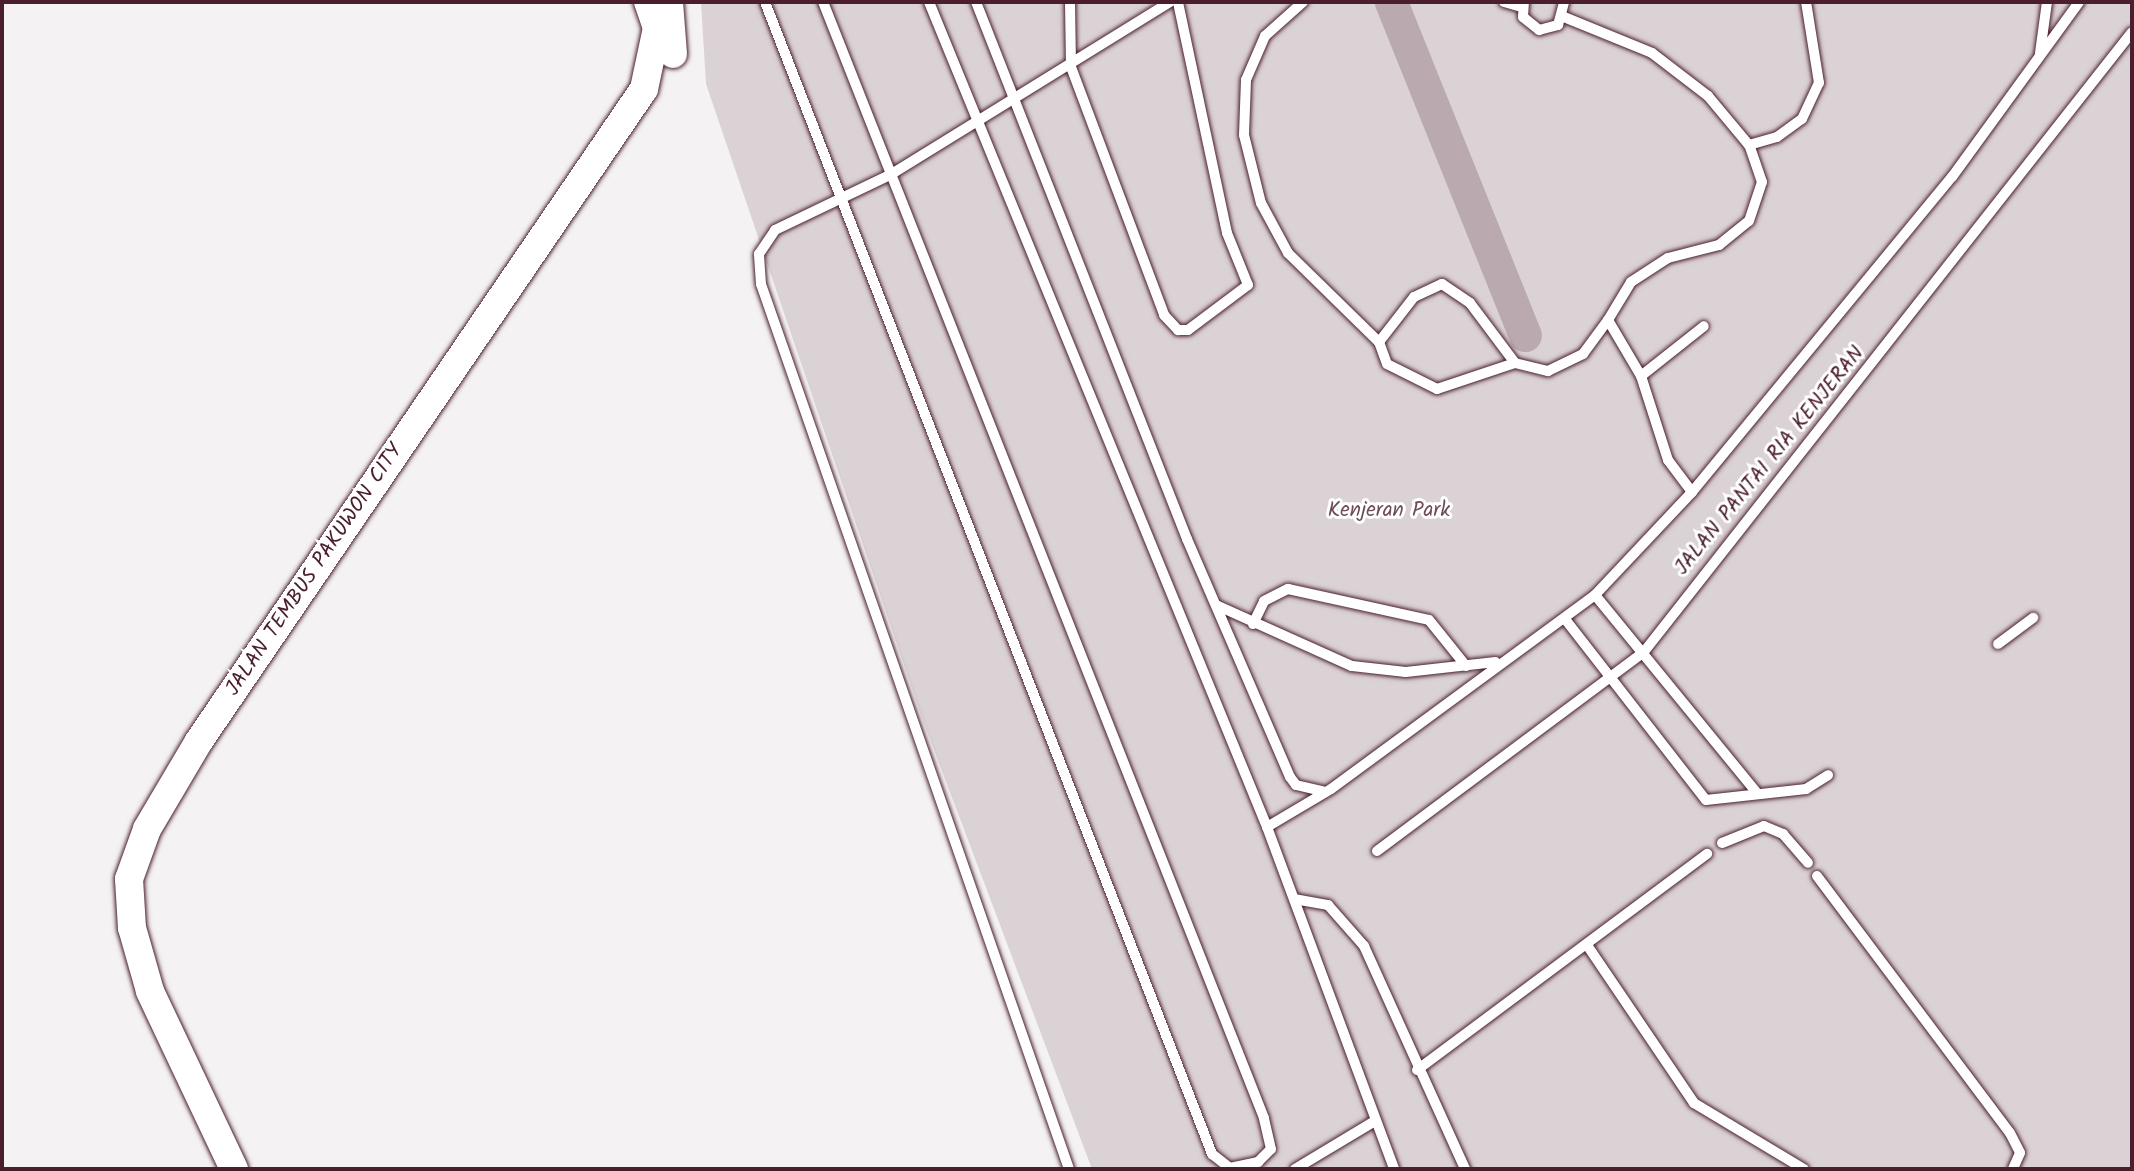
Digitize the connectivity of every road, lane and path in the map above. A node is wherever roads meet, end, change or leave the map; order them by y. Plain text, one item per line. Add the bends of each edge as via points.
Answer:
1 (648, 2) edge
2 (669, 2) edge
3 (765, 2) edge
4 (823, 2) edge
5 (929, 2) edge
6 (976, 2) edge
7 (1070, 2) edge
8 (1170, 2) edge
9 (1178, 2) edge
10 (1303, 2) edge
11 (1504, 2) edge
12 (1564, 2) edge
13 (1806, 2) edge
14 (2047, 2) edge
15 (2079, 2) edge
16 (1523, 4) edge
17 (1564, 17) junction
18 (2132, 32) edge
19 (2040, 57) junction
20 (1072, 67) junction
21 (1016, 99) junction
22 (977, 123) junction
23 (1749, 145) junction
24 (890, 175) junction
25 (841, 202) junction
26 (1608, 320) junction
27 (1704, 326) dead end
28 (1379, 342) junction
29 (1515, 363) junction
30 (1641, 376) junction
31 (1692, 492) junction
32 (1595, 595) junction
33 (1216, 605) junction
34 (2033, 618) dead end
35 (1565, 619) junction
36 (1253, 624) junction
37 (1998, 644) dead end
38 (1643, 653) junction
39 (1498, 661) junction
40 (1466, 666) junction
41 (1610, 680) junction
42 (1828, 775) dead end
43 (1331, 789) junction
44 (1756, 792) junction
45 (1267, 827) junction
46 (1722, 843) dead end
47 (1377, 851) dead end
48 (1707, 854) dead end
49 (1808, 863) dead end
50 (1817, 876) dead end
51 (1294, 899) junction
52 (1587, 945) junction
53 (1417, 1070) junction
54 (1375, 1121) junction
55 (234, 1169) edge
56 (252, 1169) edge
57 (1069, 1169) edge
58 (1295, 1169) edge
59 (1394, 1169) edge
60 (1465, 1169) edge
61 (1804, 1169) edge
62 (2013, 1169) edge

1 - 55 street, JALAN TEMBUS PAKUWON CITY via 657,28 644,89 199,741 147,829 130,879 132,928 150,991
2 - 56 street, JALAN TEMBUS PAKUWON CITY via 673,61 659,97 159,839 146,903 151,940
3 - 25 lane
4 - 24 lane
5 - 22 lane
6 - 21 lane
7 - 20 lane
8 - 20 lane
9 - 20 lane via 1227,233 1248,285 1188,330 1178,330 1164,315
10 - 28 lane via 1265,36 1246,80 1244,135 1261,203 1288,253
11 - 16 lane
12 - 17 lane
13 - 23 lane via 1819,83 1802,119 1777,137
14 - 19 lane
15 - 19 lane
16 - 17 lane via 1539,30
17 - 23 lane via 1652,53 1709,96
18 - 38 lane, JALAN PANTAI RIA KENJERAN
19 - 31 lane via 1952,177
20 - 21 lane
21 - 22 lane
21 - 33 lane
22 - 24 lane
22 - 45 lane
23 - 26 lane via 1762,182 1749,221 1719,245 1668,258 1631,282
24 - 25 lane
24 - 25 lane via 1264,1118 1271,1149 1258,1162 1230,1168 1212,1154
25 - 57 lane via 775,230 759,254 761,284
26 - 29 lane via 1583,354 1548,372
26 - 30 lane
27 - 30 lane
28 - 29 lane via 1398,375 1437,389
28 - 29 lane via 1415,297 1442,284 1470,303
30 - 31 lane via 1662,446
31 - 32 lane
32 - 35 lane
32 - 38 lane
33 - 36 lane
33 - 43 lane via 1290,777 1313,792
34 - 37 lane
35 - 39 lane
35 - 41 lane
36 - 40 lane via 1352,666 1406,672
36 - 40 lane via 1264,601 1288,589 1429,620
38 - 41 lane, JALAN PANTAI RIA KENJERAN
38 - 44 lane
39 - 40 lane
39 - 43 lane
41 - 44 lane via 1706,800
41 - 47 lane, JALAN PANTAI RIA KENJERAN
42 - 44 lane via 1806,789
43 - 45 lane
45 - 51 lane
46 - 49 lane via 1764,826 1783,834
48 - 52 lane
50 - 62 lane via 2010,1133 2020,1153
51 - 53 lane via 1328,905 1352,929
51 - 54 lane
52 - 53 lane
52 - 61 lane via 1693,1103
53 - 60 lane
54 - 58 lane
54 - 59 lane

